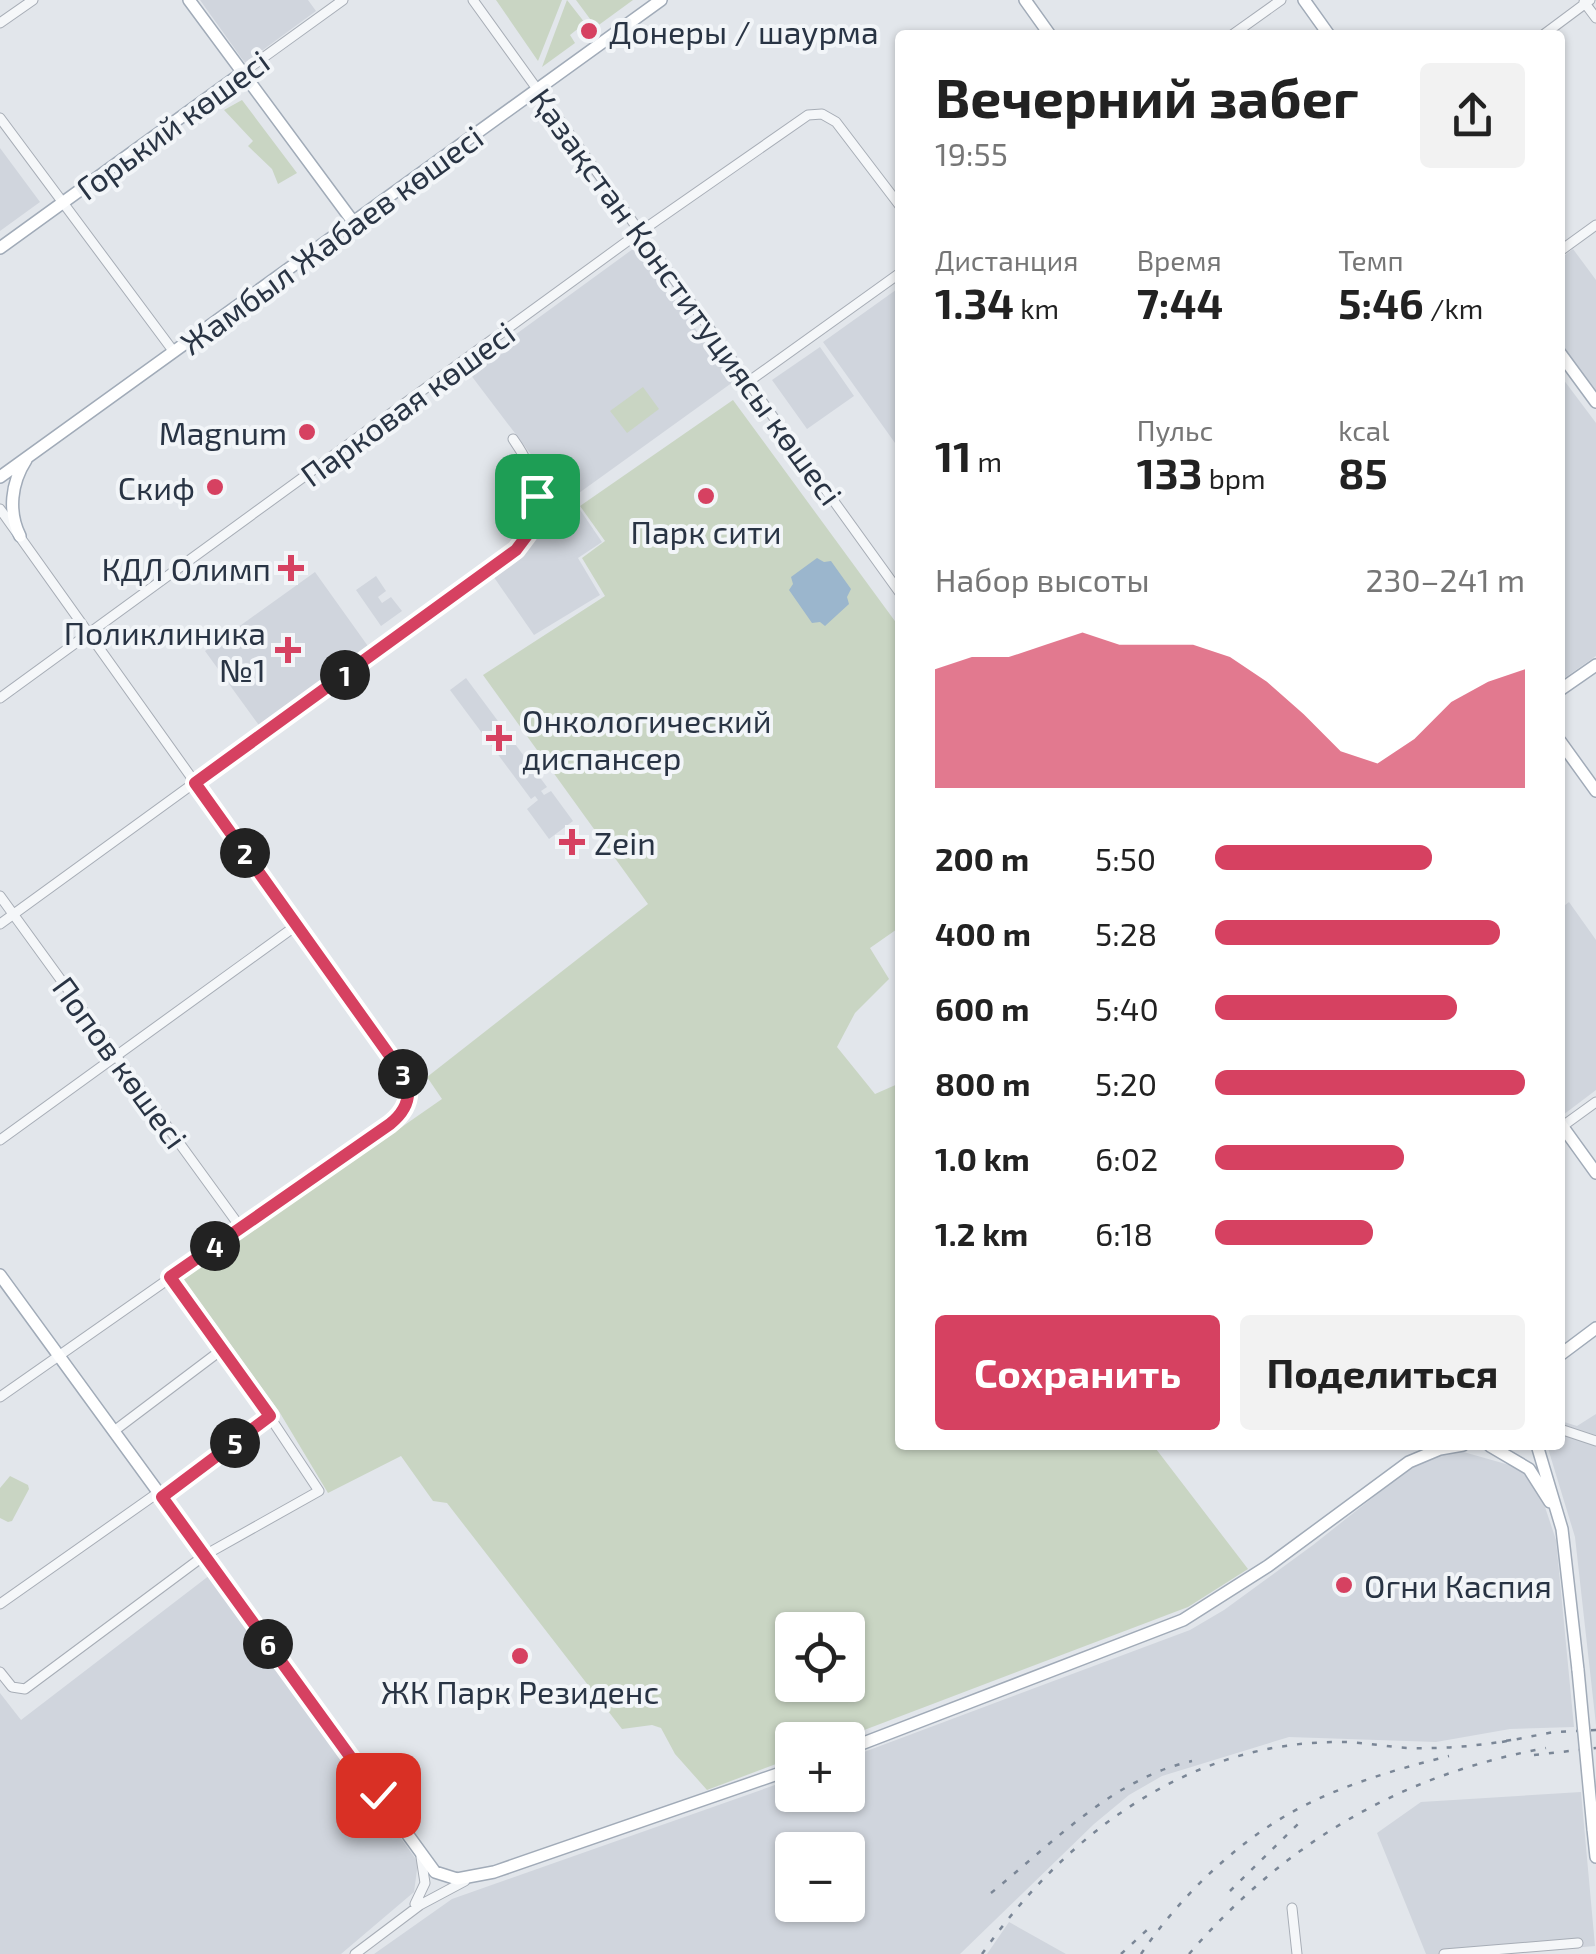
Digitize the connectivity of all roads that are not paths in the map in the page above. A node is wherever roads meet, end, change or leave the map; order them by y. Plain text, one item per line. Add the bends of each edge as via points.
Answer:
1 (32, 0) edge
2 (189, 0) edge
3 (344, 0) edge
4 (473, 0) edge
5 (661, 0) edge
6 (1025, 0) edge
7 (1281, 0) edge
8 (1304, 0) edge
9 (1586, 1) edge
10 (1596, 18) edge
11 (0, 23) edge
12 (1046, 30) edge
13 (1239, 30) edge
14 (1325, 30) edge
15 (1549, 30) edge
16 (242, 73) junction
17 (538, 90) junction
18 (0, 118) edge
19 (895, 199) edge
20 (62, 203) junction
21 (354, 223) junction
22 (1596, 225) edge
23 (640, 232) junction
24 (1565, 247) edge
25 (0, 248) edge
26 (895, 277) edge
27 (174, 352) junction
28 (1565, 360) edge
29 (748, 382) junction
30 (1596, 402) edge
31 (513, 439) dead end
32 (29, 456) junction
33 (0, 477) edge
34 (0, 513) edge
35 (20, 536) junction
36 (895, 586) edge
37 (89, 634) junction
38 (1596, 665) edge
39 (1565, 687) edge
40 (0, 698) edge
41 (1565, 748) edge
42 (195, 783) junction
43 (1596, 791) edge
44 (0, 896) edge
45 (14, 915) junction
46 (0, 924) edge
47 (297, 926) junction
48 (116, 1056) junction
49 (1596, 1102) edge
50 (1565, 1123) edge
51 (1565, 1131) edge
52 (0, 1140) edge
53 (1596, 1172) edge
54 (241, 1228) junction
55 (0, 1274) edge
56 (170, 1277) junction
57 (1596, 1325) edge
58 (1565, 1347) edge
59 (224, 1348) junction
60 (59, 1356) junction
61 (0, 1398) edge
62 (270, 1416) junction
63 (1565, 1430) edge
64 (114, 1431) junction
65 (1596, 1441) edge
66 (1422, 1450) edge
67 (1438, 1450) edge
68 (1495, 1450) edge
69 (1538, 1450) edge
70 (1409, 1462) junction
71 (161, 1494) junction
72 (1562, 1529) junction
73 (205, 1556) junction
74 (0, 1604) edge
75 (0, 1672) edge
76 (865, 1743) edge
77 (775, 1775) edge
78 (1594, 1829) edge
79 (420, 1856) junction
80 (1596, 1857) edge
81 (482, 1875) junction
82 (1292, 1908) dead end
83 (404, 1917) junction
84 (1578, 1943) dead end
85 (356, 1954) edge
86 (1297, 1954) edge
87 (1444, 1954) edge

1 - 11 street
2 - 16 main road
3 - 16 street, Горький көшесі
4 - 17 street, Қазақстан Конституциясы көшесі
5 - 17 main road, Жамбыл Жабаев көшесі
6 - 12 main road
7 - 13 street
8 - 14 main road
9 - 10 street
9 - 15 street
16 - 20 main road, Горький көшесі
16 - 21 main road
17 - 21 main road, Жамбыл Жабаев көшесі
17 - 23 street, Қазақстан Конституциясы көшесі
18 - 20 street
19 - 23 street, Парковая көшесі via 836,122 817,114
20 - 25 main road, Горький көшесі
20 - 27 street
21 - 27 main road, Жамбыл Жабаев көшесі
22 - 24 street
23 - 29 street, Қазақстан Конституциясы көшесі
23 - 37 street, Парковая көшесі
26 - 29 street
27 - 32 main road, Жамбыл Жабаев көшесі
28 - 30 main road
29 - 36 street, Қазақстан Конституциясы көшесі
31 - 42 street via 530,465 537,496 534,526 522,545
32 - 33 main road, Жамбыл Жабаев көшесі
32 - 35 main road via 12,504
34 - 35 main road
35 - 37 street
37 - 40 street, Парковая көшесі
37 - 42 street
38 - 39 main road
41 - 43 main road
42 - 45 street
42 - 47 street
44 - 45 street, Попов көшесі
45 - 46 street
45 - 48 street, Попов көшесі
47 - 48 street
47 - 54 street via 405,1077 408,1098 396,1119
48 - 52 street
48 - 54 street, Попов көшесі
49 - 50 street
51 - 53 main road
54 - 56 street
55 - 60 main road
56 - 59 street
56 - 60 street
57 - 58 main road
59 - 62 street
59 - 64 street
60 - 61 street
60 - 64 main road
62 - 71 street
62 - 73 street via 319,1491
63 - 65 street
64 - 71 main road
66 - 70 main road
67 - 70 main road
68 - 72 main road via 1529,1469
69 - 72 main road
70 - 76 main road via 1183,1620
71 - 73 main road
71 - 74 street
72 - 78 main road, bridge
73 - 75 street via 25,1688 12,1687
73 - 79 main road
77 - 81 main road
78 - 80 main road
79 - 81 main road via 446,1878
79 - 83 street via 424,1888
81 - 83 street
82 - 86 street
83 - 85 street
84 - 87 street

